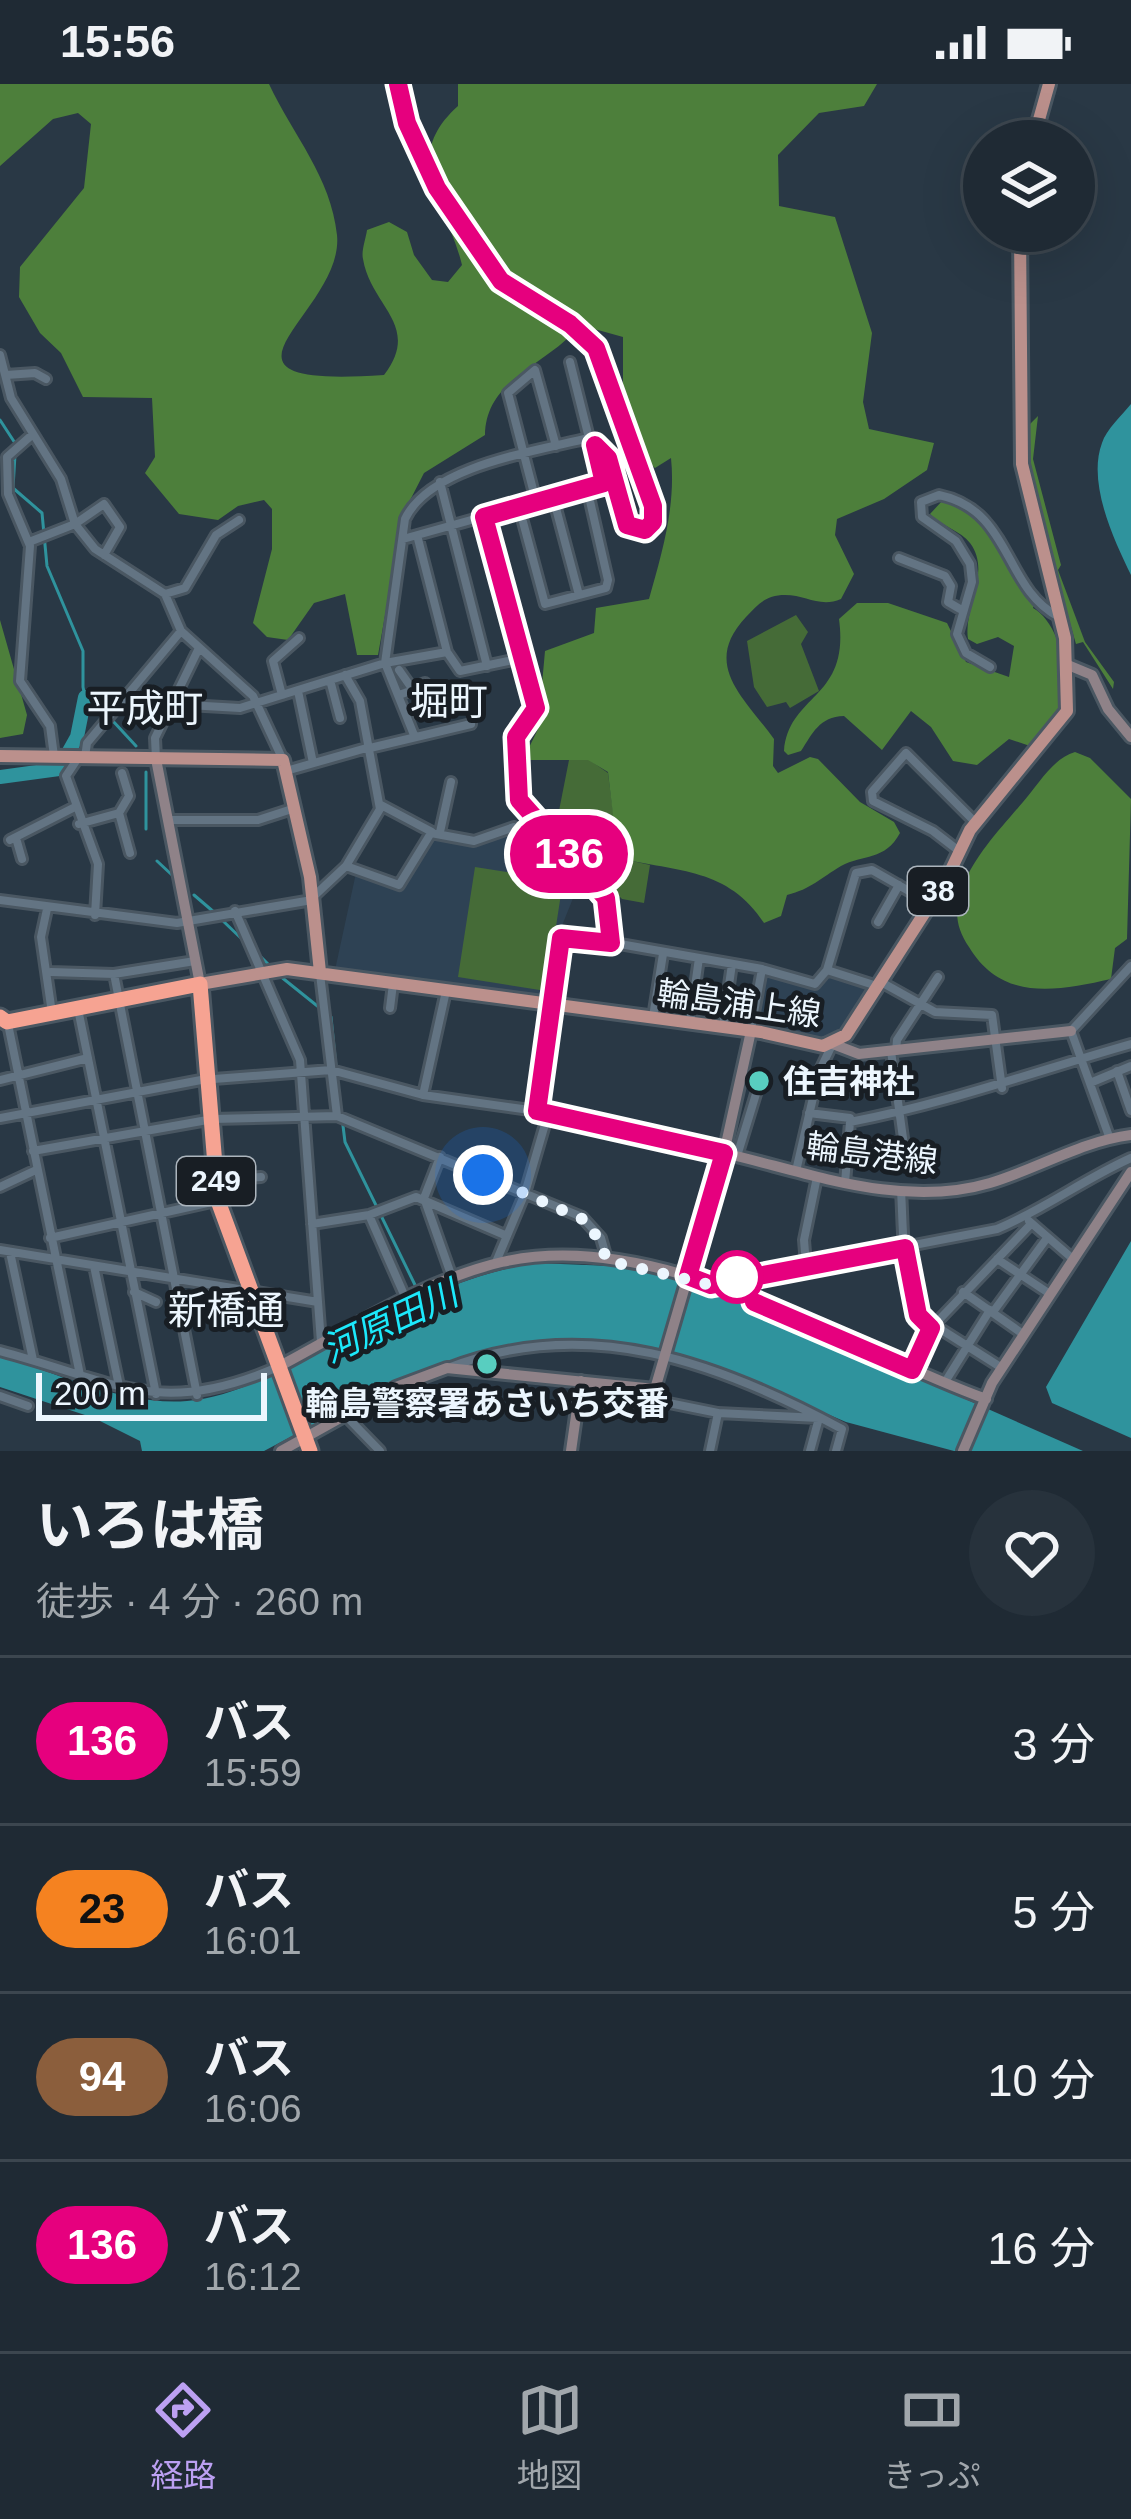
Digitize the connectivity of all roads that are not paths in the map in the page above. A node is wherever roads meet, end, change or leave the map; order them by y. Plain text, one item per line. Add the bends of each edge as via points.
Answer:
1 (398, 84) edge
2 (1049, 84) edge
3 (1039, 120) edge
4 (1020, 252) edge
5 (0, 355) edge
6 (571, 362) dead end
7 (6, 375) junction
8 (46, 379) dead end
9 (33, 434) junction
10 (592, 442) junction
11 (556, 446) junction
12 (524, 454) junction
13 (440, 482) junction
14 (587, 488) junction
15 (553, 497) junction
16 (536, 501) junction
17 (519, 507) junction
18 (484, 517) junction
19 (239, 520) dead end
20 (75, 524) junction
21 (451, 525) junction
22 (417, 535) junction
23 (403, 539) junction
24 (29, 542) junction
25 (104, 555) junction
26 (899, 558) dead end
27 (165, 594) junction
28 (579, 595) junction
29 (960, 609) junction
30 (1059, 617) junction
31 (181, 631) junction
32 (299, 638) dead end
33 (198, 650) junction
34 (447, 652) junction
35 (523, 658) junction
36 (386, 663) junction
37 (1068, 665) junction
38 (488, 666) junction
39 (990, 667) dead end
40 (399, 670) dead end
41 (345, 675) junction
42 (331, 680) junction
43 (425, 683) dead end
44 (413, 688) junction
45 (298, 691) junction
46 (282, 695) junction
47 (399, 695) junction
48 (170, 704) junction
49 (257, 704) junction
50 (340, 718) dead end
51 (471, 724) dead end
52 (415, 736) junction
53 (1131, 737) edge
54 (370, 748) junction
55 (0, 756) edge
56 (54, 758) junction
57 (80, 758) junction
58 (156, 758) junction
59 (313, 764) junction
60 (285, 765) junction
61 (122, 773) dead end
62 (451, 782) dead end
63 (381, 805) junction
64 (74, 808) junction
65 (296, 808) junction
66 (119, 813) junction
67 (167, 820) junction
68 (975, 822) junction
69 (79, 824) junction
70 (136, 824) dead end
71 (123, 828) junction
72 (436, 832) junction
73 (959, 851) junction
74 (130, 853) dead end
75 (22, 859) dead end
76 (346, 866) junction
77 (584, 871) junction
78 (898, 885) junction
79 (0, 898) edge
80 (312, 898) junction
81 (930, 903) junction
82 (47, 909) junction
83 (235, 911) junction
84 (95, 915) junction
85 (187, 921) junction
86 (878, 922) dead end
87 (611, 943) junction
88 (663, 954) junction
89 (699, 958) junction
90 (195, 961) junction
91 (732, 964) junction
92 (1131, 966) edge
93 (762, 969) junction
94 (827, 970) junction
95 (50, 972) junction
96 (320, 972) junction
97 (261, 973) junction
98 (114, 974) junction
99 (938, 977) dead end
100 (393, 982) junction
101 (200, 984) junction
102 (879, 984) junction
103 (446, 988) junction
104 (119, 1000) junction
105 (553, 1004) junction
106 (919, 1007) junction
107 (77, 1008) junction
108 (390, 1008) dead end
109 (52, 1013) junction
110 (653, 1017) junction
111 (4, 1019) edge
112 (690, 1023) junction
113 (723, 1027) junction
114 (751, 1031) junction
115 (1071, 1031) junction
116 (992, 1042) junction
117 (833, 1044) junction
118 (1131, 1044) edge
119 (893, 1051) junction
120 (88, 1058) junction
121 (1082, 1059) junction
122 (1131, 1066) edge
123 (1117, 1070) junction
124 (335, 1072) junction
125 (18, 1073) junction
126 (302, 1073) junction
127 (0, 1080) edge
128 (209, 1081) junction
129 (1090, 1083) junction
130 (1002, 1088) junction
131 (138, 1091) junction
132 (756, 1094) dead end
133 (423, 1095) junction
134 (96, 1099) junction
135 (1131, 1111) edge
136 (26, 1113) junction
137 (542, 1113) junction
138 (809, 1113) junction
139 (899, 1113) junction
140 (304, 1116) junction
141 (339, 1116) junction
142 (0, 1118) edge
143 (213, 1119) junction
144 (850, 1123) junction
145 (146, 1127) junction
146 (1131, 1135) edge
147 (103, 1136) junction
148 (1109, 1139) junction
149 (33, 1151) junction
150 (730, 1154) junction
151 (440, 1157) junction
152 (1131, 1157) edge
153 (906, 1160) dead end
154 (36, 1170) junction
155 (796, 1172) junction
156 (1131, 1172) edge
157 (818, 1177) junction
158 (261, 1178) dead end
159 (216, 1180) junction
160 (844, 1183) junction
161 (0, 1187) edge
162 (901, 1191) junction
163 (196, 1192) dead end
164 (525, 1193) junction
165 (424, 1198) junction
166 (218, 1201) junction
167 (199, 1205) junction
168 (378, 1212) junction
169 (164, 1213) junction
170 (120, 1222) junction
171 (1029, 1222) junction
172 (312, 1224) junction
173 (507, 1236) junction
174 (50, 1238) junction
175 (1047, 1238) junction
176 (905, 1248) junction
177 (5, 1251) edge
178 (1073, 1258) junction
179 (54, 1259) junction
180 (997, 1259) junction
181 (608, 1261) junction
182 (496, 1263) junction
183 (806, 1265) junction
184 (94, 1266) junction
185 (130, 1271) junction
186 (1020, 1275) junction
187 (687, 1278) junction
188 (178, 1279) junction
189 (453, 1281) junction
190 (711, 1285) junction
191 (134, 1292) junction
192 (963, 1292) junction
193 (252, 1293) junction
194 (1050, 1294) junction
195 (407, 1300) junction
196 (156, 1302) dead end
197 (318, 1303) junction
198 (991, 1311) junction
199 (932, 1326) junction
200 (1023, 1334) junction
201 (321, 1342) junction
202 (966, 1345) junction
203 (0, 1352) edge
204 (664, 1356) junction
205 (32, 1360) junction
206 (280, 1366) junction
207 (447, 1368) junction
208 (1002, 1368) junction
209 (912, 1370) junction
210 (80, 1375) junction
211 (581, 1381) junction
212 (946, 1382) junction
213 (119, 1385) junction
214 (655, 1388) junction
215 (155, 1394) junction
216 (197, 1395) junction
217 (0, 1396) edge
218 (985, 1402) junction
219 (28, 1406) dead end
220 (718, 1413) junction
221 (345, 1415) junction
222 (819, 1418) junction
223 (308, 1441) edge
224 (281, 1451) edge
225 (380, 1451) edge
226 (571, 1451) edge
227 (710, 1451) edge
228 (810, 1451) edge
229 (836, 1451) edge
230 (963, 1451) edge

1 - 10 street via 437,188 501,281 596,348 653,506 645,530 624,520 608,458
2 - 3 main road
4 - 30 main road, 輪島浦上線 / 38 via 1022,464
5 - 7 street
6 - 10 street
7 - 8 street
7 - 9 street
9 - 20 street via 61,479
9 - 24 street via 7,457 8,494
10 - 11 street
10 - 14 street via 604,483
11 - 12 street
11 - 12 street via 535,370 508,392
12 - 13 street
12 - 16 street
13 - 21 street
13 - 23 street via 412,504
14 - 15 street
14 - 28 street via 608,580
15 - 16 street
15 - 28 street
16 - 17 street
17 - 18 street
17 - 28 street via 545,604
18 - 21 street
18 - 35 street
19 - 27 street via 216,536 184,588
20 - 24 street
20 - 25 street
20 - 25 street via 104,505 118,518
21 - 22 street
21 - 38 street
22 - 23 street
22 - 34 street
23 - 36 street
24 - 56 street via 20,681 50,726
25 - 27 street
26 - 29 street via 945,575 948,602
27 - 31 street
29 - 30 street via 972,583 970,564 920,509 939,495 984,515 1037,599
29 - 39 street via 959,643
30 - 37 main road, 輪島浦上線 / 38
31 - 33 street
31 - 57 street
32 - 46 street via 273,661
33 - 48 street
33 - 49 street
34 - 36 street
34 - 38 street via 460,671
35 - 38 street
35 - 77 street via 536,708 516,737 519,800
36 - 41 street
36 - 47 street
37 - 53 street via 1092,675
37 - 68 main road, 輪島浦上線 / 38 via 1062,722
40 - 44 street
41 - 42 street
41 - 54 street
42 - 45 street
42 - 50 street
43 - 44 street
44 - 47 street
45 - 46 street
45 - 59 street
46 - 49 street
47 - 52 street
48 - 49 street
48 - 58 street via 154,738
49 - 60 street
51 - 52 street
52 - 54 street
54 - 59 street
54 - 63 street
55 - 56 main road
56 - 57 main road
57 - 58 main road
57 - 64 street via 66,776
58 - 60 main road
58 - 67 street
59 - 60 street
60 - 65 main road
61 - 66 street via 129,796
62 - 72 street
63 - 72 street
63 - 76 street
64 - 69 street
64 - 75 street via 13,839
65 - 67 street via 258,820
65 - 80 main road
66 - 69 street
66 - 71 street
67 - 85 street
68 - 73 main road, 輪島浦上線 / 38
68 - 73 street via 906,753 872,792 873,801
69 - 84 street via 100,875
70 - 71 street
71 - 74 street
72 - 76 street via 399,885
72 - 77 street via 474,841 518,828
73 - 81 main road, 輪島浦上線 / 38
76 - 80 street
77 - 87 street via 606,898
78 - 81 street
78 - 86 street
78 - 94 street via 868,869 852,877
79 - 82 street
80 - 83 street
80 - 96 main road
81 - 102 main road, 輪島浦上線 / 38
82 - 84 street
82 - 95 street via 41,937
83 - 85 street
83 - 97 street
84 - 85 street
85 - 90 street
87 - 88 street
87 - 105 street via 563,934
88 - 89 street
88 - 110 street
89 - 91 street
89 - 112 street
90 - 98 street
90 - 101 street
91 - 93 street
91 - 113 street
92 - 115 street
93 - 94 street via 815,984
93 - 114 street
94 - 102 street
95 - 98 street
95 - 109 street
96 - 97 main road, 輪島浦上線
96 - 100 main road, 輪島浦上線
96 - 124 street
97 - 101 main road, 輪島浦上線
97 - 126 street
98 - 104 street
99 - 106 street
100 - 103 main road, 輪島浦上線
100 - 108 street
101 - 104 highway
101 - 128 highway, 249
102 - 106 street
102 - 117 main road, 輪島浦上線 / 38
103 - 105 main road, 輪島浦上線
103 - 133 street
104 - 107 highway
104 - 131 street
105 - 110 main road, 輪島浦上線
105 - 137 street
106 - 116 street via 992,1015
106 - 119 street
107 - 109 highway
107 - 120 street
109 - 111 highway
110 - 112 main road, 輪島浦上線
111 - 125 street
112 - 113 main road, 輪島浦上線
113 - 114 main road, 輪島浦上線
114 - 117 main road, 輪島浦上線
114 - 150 street
115 - 116 street
115 - 121 street
116 - 119 street
116 - 130 street
117 - 119 street via 849,1053
117 - 138 street
118 - 121 street
119 - 139 street
120 - 125 street
120 - 134 street
121 - 129 street
121 - 130 street
122 - 123 street
123 - 129 street
123 - 135 street
124 - 126 street
124 - 133 street
124 - 141 street
125 - 127 street
125 - 136 street
126 - 128 street
126 - 140 street
128 - 131 street
128 - 143 highway, 249
129 - 148 street
130 - 139 street
131 - 134 street
131 - 145 street
132 - 150 street
133 - 137 street
134 - 136 street
134 - 147 street
136 - 142 street
136 - 149 street
137 - 150 street
137 - 164 street
138 - 144 street
138 - 155 street
139 - 144 street
139 - 153 street
140 - 141 street
140 - 143 street
140 - 172 street
141 - 151 street
143 - 145 street
143 - 159 highway, 249
144 - 160 street
145 - 147 street
145 - 169 street
146 - 148 street, 輪島港線
147 - 149 street
147 - 170 street
148 - 162 street, 輪島港線 via 989,1183
149 - 154 street
150 - 155 street, 輪島港線
150 - 187 street
151 - 164 street
151 - 165 street
152 - 171 street via 1066,1189
154 - 161 street
154 - 174 street
155 - 157 street, 輪島港線
156 - 178 street
157 - 160 street, 輪島港線
157 - 183 street
158 - 159 street
159 - 166 highway, 249
160 - 162 street, 輪島港線
162 - 176 street
163 - 167 street
164 - 173 street
164 - 181 street via 589,1222
165 - 168 street
165 - 173 street
165 - 189 street
166 - 167 street
166 - 193 highway, 249
167 - 169 street
168 - 172 street
168 - 195 street
169 - 170 street
169 - 188 street
170 - 174 street
170 - 185 street
171 - 175 street
171 - 176 street
171 - 180 street
172 - 197 street
173 - 182 street
174 - 179 street
175 - 178 street
175 - 186 street
176 - 183 street
176 - 199 street via 918,1315
177 - 179 street
177 - 205 street
178 - 194 street
179 - 184 street
179 - 210 street
180 - 186 street
180 - 192 street
181 - 182 street via 551,1256
181 - 187 street
182 - 189 street
183 - 190 street
184 - 185 street
184 - 213 street
185 - 188 street
185 - 191 street
186 - 194 street
186 - 198 street
187 - 190 street
187 - 204 street
188 - 193 street
188 - 216 street
189 - 195 street
190 - 209 street
191 - 196 street
191 - 215 street
192 - 198 street
192 - 199 street
193 - 197 street
193 - 206 highway, 249
194 - 200 street
195 - 201 street
197 - 201 street
198 - 200 street
198 - 202 street
199 - 202 street
199 - 209 street
200 - 208 street
201 - 206 street
202 - 208 street
202 - 212 street
203 - 205 street
204 - 207 street via 577,1341
204 - 214 street
204 - 222 street via 767,1389
205 - 210 street
206 - 216 street
206 - 223 highway, 249
207 - 211 street
207 - 221 street
208 - 218 street
209 - 212 street
210 - 213 street
211 - 214 street
211 - 226 street
212 - 218 street
213 - 215 street
214 - 220 street via 654,1400
215 - 216 street
217 - 219 street
218 - 230 street
220 - 222 street
220 - 227 street
221 - 223 street
221 - 225 street
222 - 228 street
222 - 229 street via 842,1429
223 - 224 street

